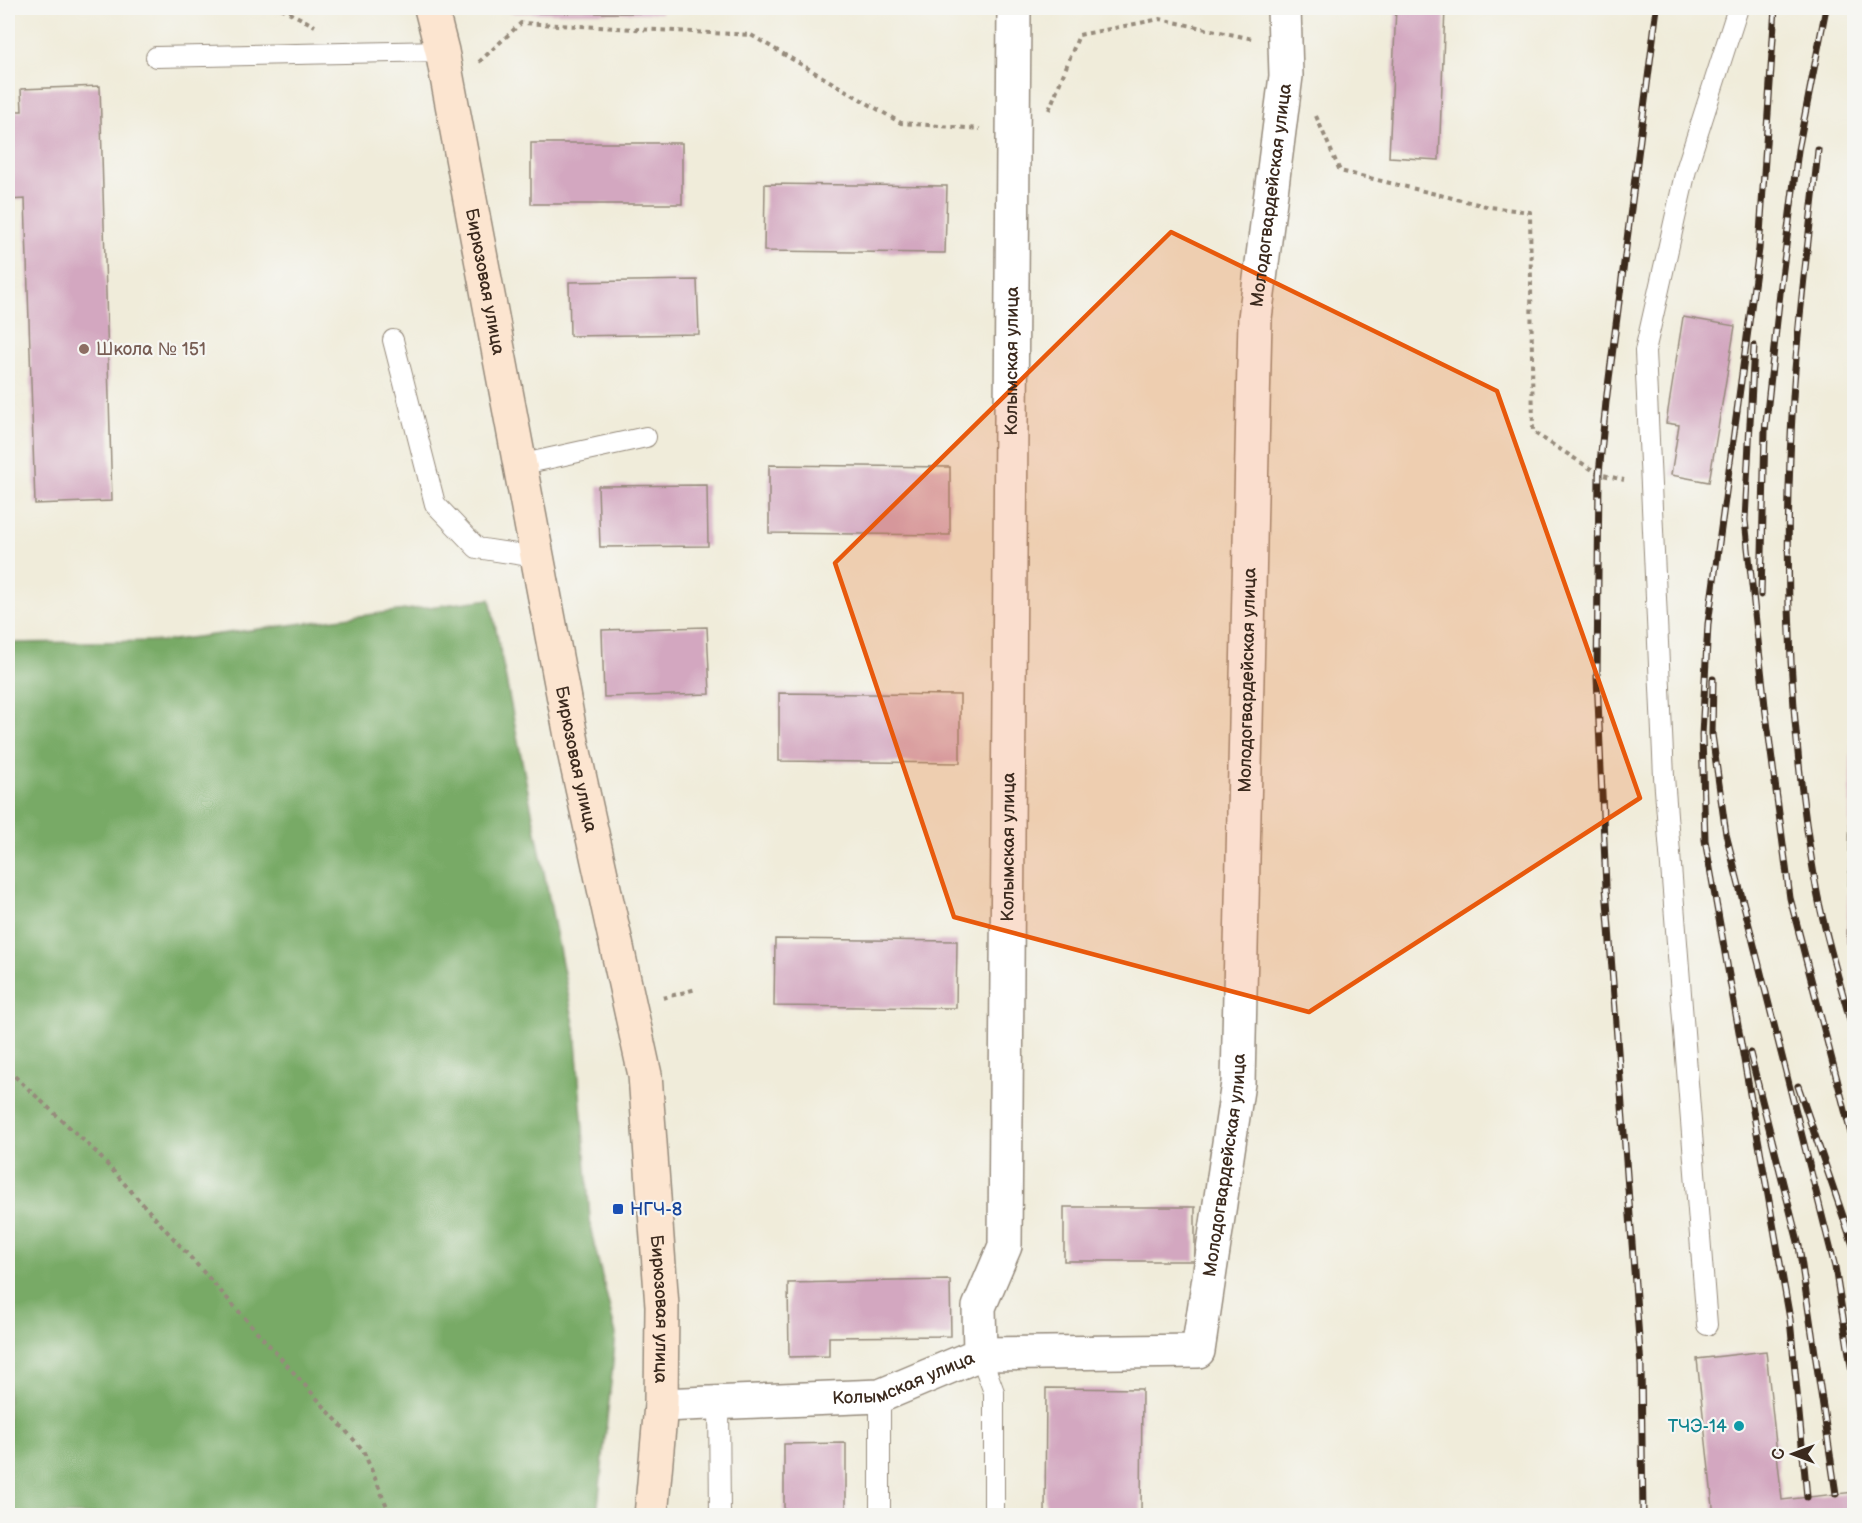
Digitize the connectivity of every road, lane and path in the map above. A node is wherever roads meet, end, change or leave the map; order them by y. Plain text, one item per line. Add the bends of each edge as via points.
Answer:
1 (431, 8) edge
2 (1014, 8) edge
3 (1284, 8) edge
4 (1738, 8) edge
5 (1285, 46) junction
6 (442, 51) junction
7 (156, 57) dead end
8 (474, 67) dead end
9 (1312, 109) dead end
10 (1012, 131) junction
11 (393, 340) dead end
12 (646, 437) dead end
13 (519, 465) junction
14 (1650, 487) junction
15 (536, 557) junction
16 (8, 1070) edge
17 (1707, 1325) dead end
18 (980, 1354) junction
19 (880, 1396) junction
20 (719, 1401) junction
21 (661, 1405) junction
22 (391, 1515) edge
23 (651, 1515) edge
24 (720, 1515) edge
25 (880, 1515) edge
26 (994, 1515) edge

1 - 6 main road, Бирюзовая улица
2 - 10 street, Колымская улица
3 - 5 street, Молодогвардейская улица
4 - 14 lane via 1686,170 1645,351
5 - 10 path via 1160,19 1079,35 1041,131
5 - 18 street, Молодогвардейская улица via 1286,76 1255,318 1238,1083 1198,1352
6 - 7 lane
6 - 13 main road, Бирюзовая улица
8 - 10 path via 520,23 751,35 902,123
9 - 14 path via 1340,171 1490,207 1530,212 1533,432 1599,474
10 - 18 street, Колымская улица via 1005,1246 979,1307
11 - 15 lane via 435,504 477,548
12 - 13 lane
13 - 15 main road, Бирюзовая улица
14 - 17 lane via 1664,777
15 - 21 main road, Бирюзовая улица via 645,1075 662,1306
16 - 22 path via 96,1152 363,1450
18 - 19 street, Колымская улица
18 - 26 lane via 994,1392
19 - 20 street, Колымская улица
19 - 25 lane
20 - 21 street, Колымская улица
20 - 24 lane
21 - 23 main road, Бирюзовая улица

